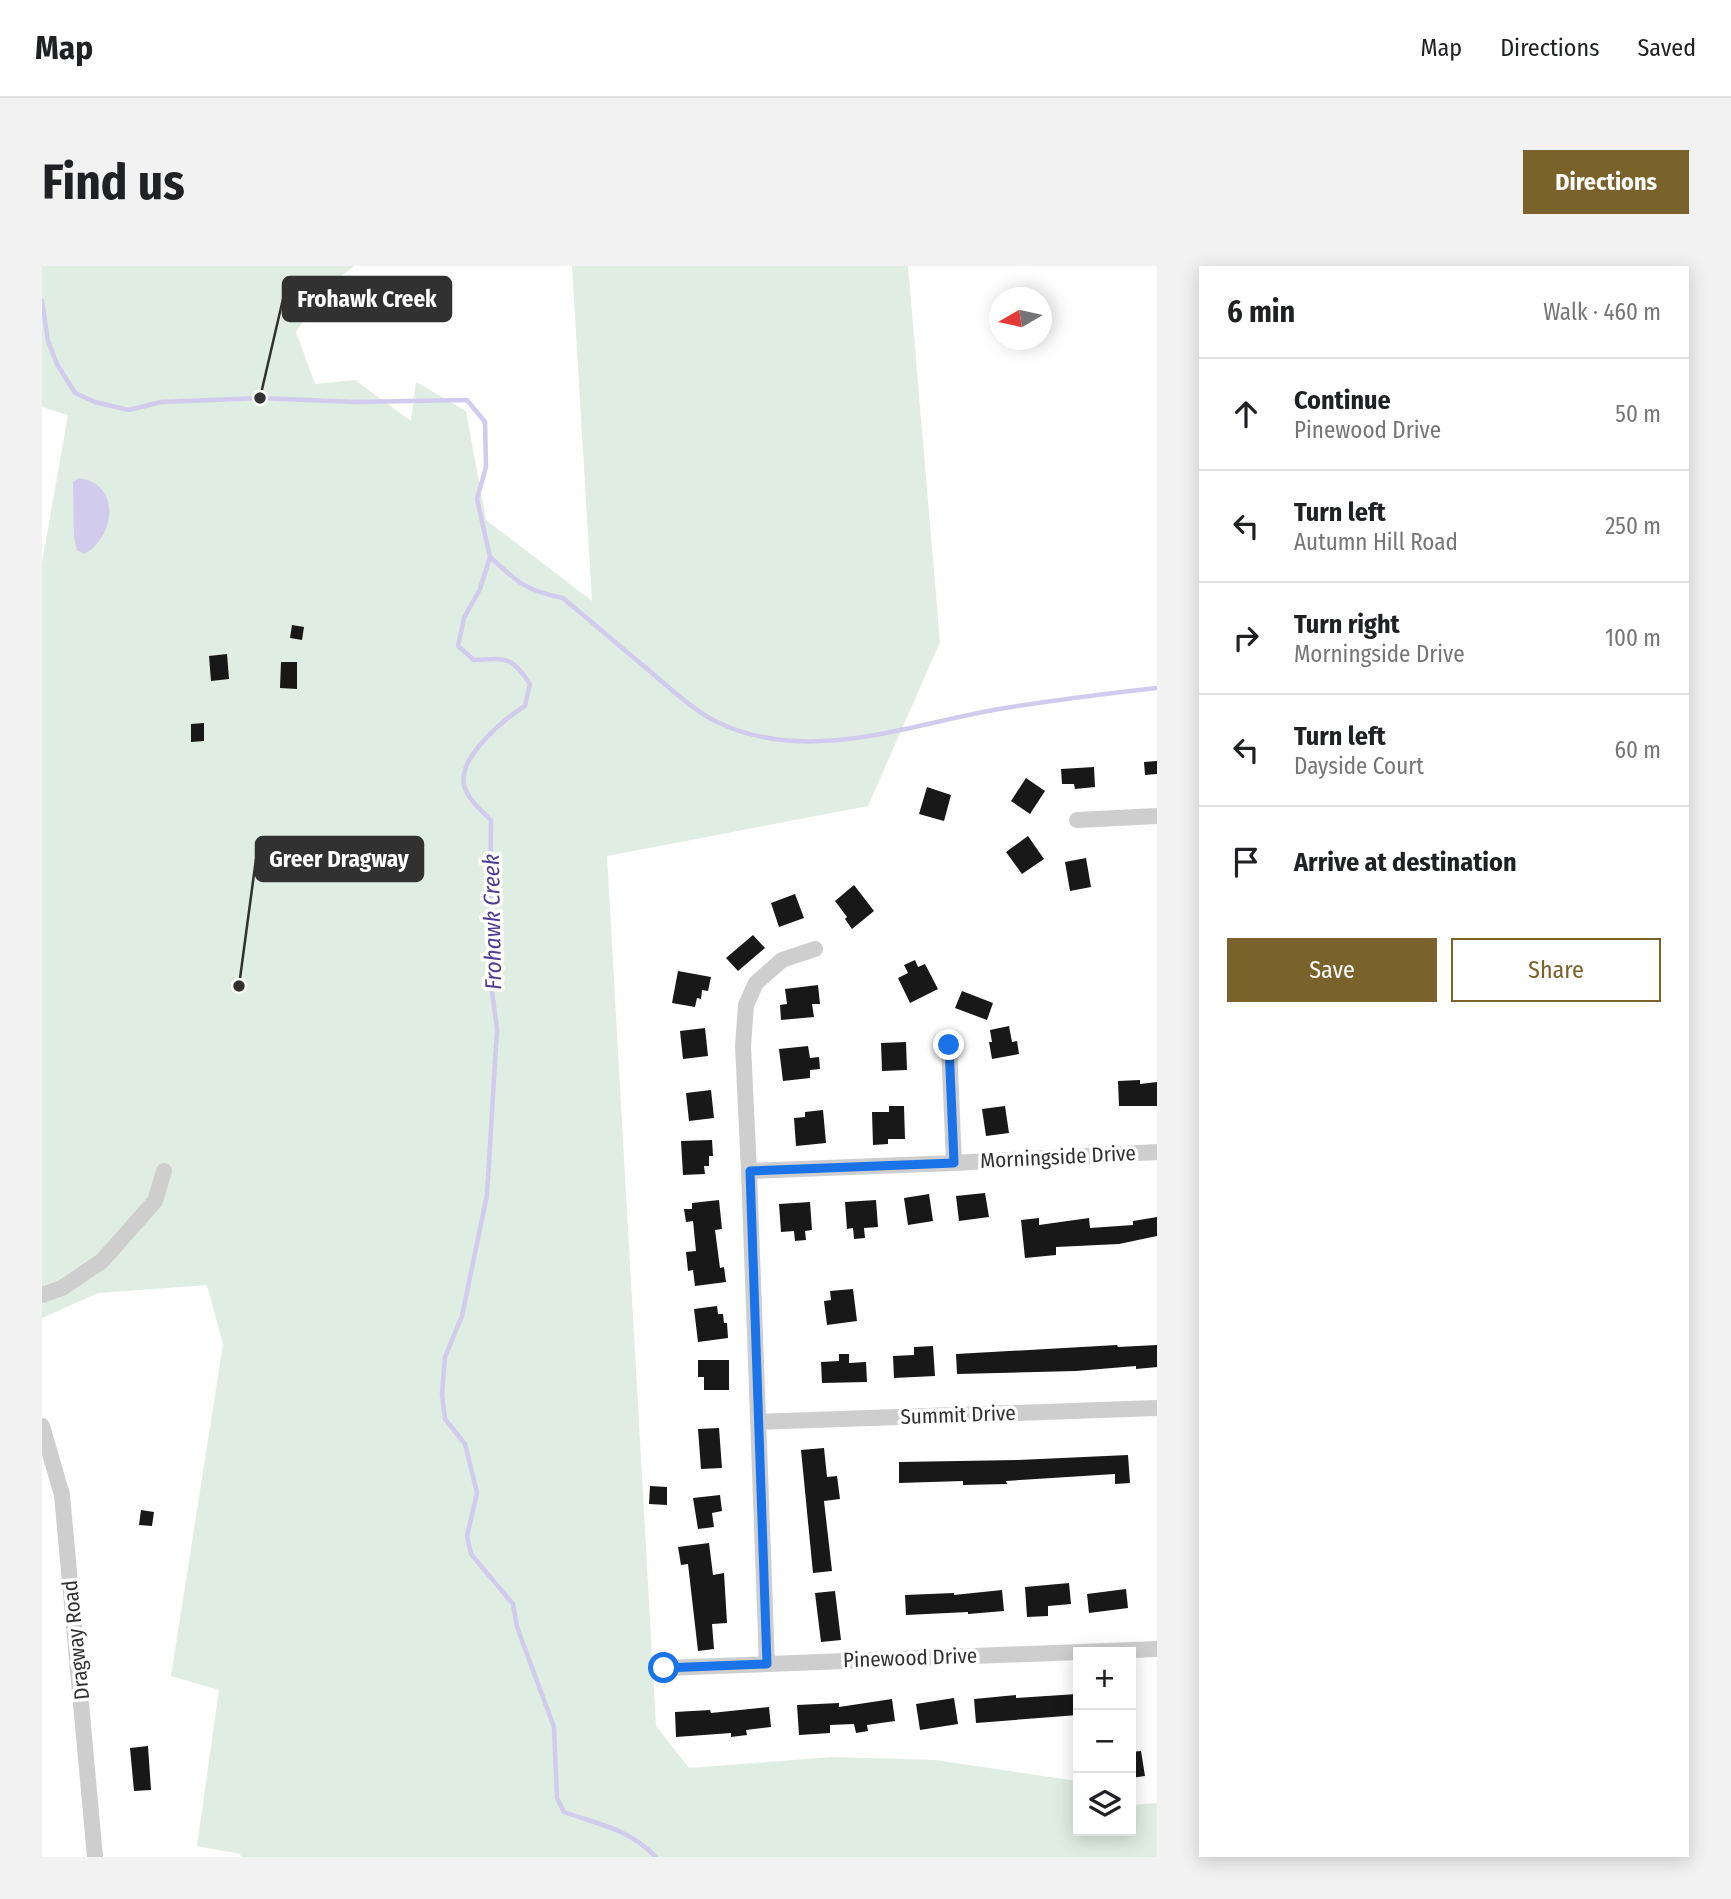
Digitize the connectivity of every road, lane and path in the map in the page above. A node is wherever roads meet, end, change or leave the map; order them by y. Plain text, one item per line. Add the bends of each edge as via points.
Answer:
1 (1157, 816) edge
2 (1077, 820) dead end
3 (815, 949) dead end
4 (949, 1045) dead end
5 (1157, 1152) edge
6 (954, 1163) junction
7 (164, 1171) dead end
8 (750, 1171) junction
9 (42, 1295) edge
10 (1157, 1408) edge
11 (758, 1422) junction
12 (42, 1426) edge
13 (1157, 1649) edge
14 (767, 1664) junction
15 (664, 1668) dead end
16 (95, 1857) edge

1 - 2 street
3 - 8 street via 782,960 768,971 756,983 746,1005 743,1046
4 - 6 street
5 - 6 street, Morningside Drive
6 - 8 street, Morningside Drive
7 - 9 street via 155,1201 102,1261 62,1288
8 - 11 street
10 - 11 street, Summit Drive
11 - 14 street
12 - 16 street, Dragway Road via 62,1495
13 - 14 street, Pinewood Drive
14 - 15 street, Pinewood Drive

